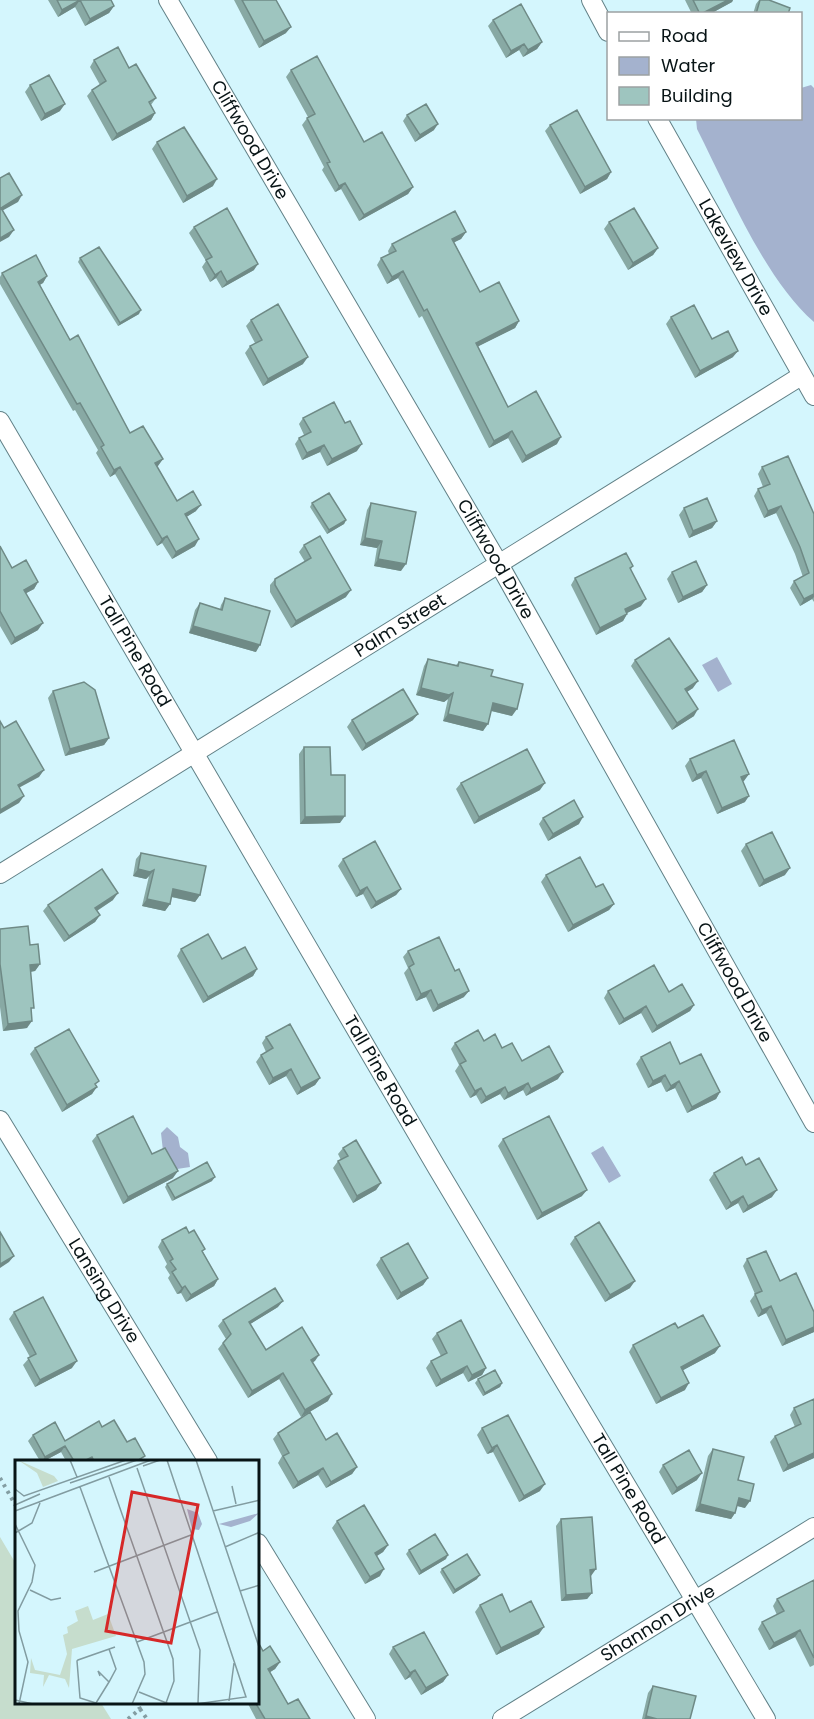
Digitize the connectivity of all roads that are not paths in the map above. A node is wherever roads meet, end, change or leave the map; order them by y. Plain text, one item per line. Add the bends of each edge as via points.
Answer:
1 (168, 0) edge
2 (591, 0) edge
3 (607, 28) edge
4 (658, 120) edge
5 (801, 376) junction
6 (814, 396) edge
7 (0, 421) edge
8 (499, 564) junction
9 (194, 752) junction
10 (0, 874) edge
11 (0, 1120) edge
12 (814, 1123) edge
13 (207, 1460) edge
14 (814, 1527) edge
15 (260, 1546) edge
16 (696, 1599) junction
17 (366, 1719) edge
18 (502, 1719) edge
19 (766, 1719) edge

1 - 8 street, Cliffwood Drive
2 - 3 street
4 - 5 street, Lakeview Drive
5 - 6 street, Lakeview Drive
5 - 8 street, Palm Street
7 - 9 street, Tall Pine Road
8 - 9 street, Palm Street
8 - 12 street, Cliffwood Drive
9 - 10 street, Palm Street
9 - 16 street, Tall Pine Road via 436,1168
11 - 13 street, Lansing Drive
14 - 16 street, Shannon Drive
15 - 17 street
16 - 18 street, Shannon Drive
16 - 19 street, Tall Pine Road

